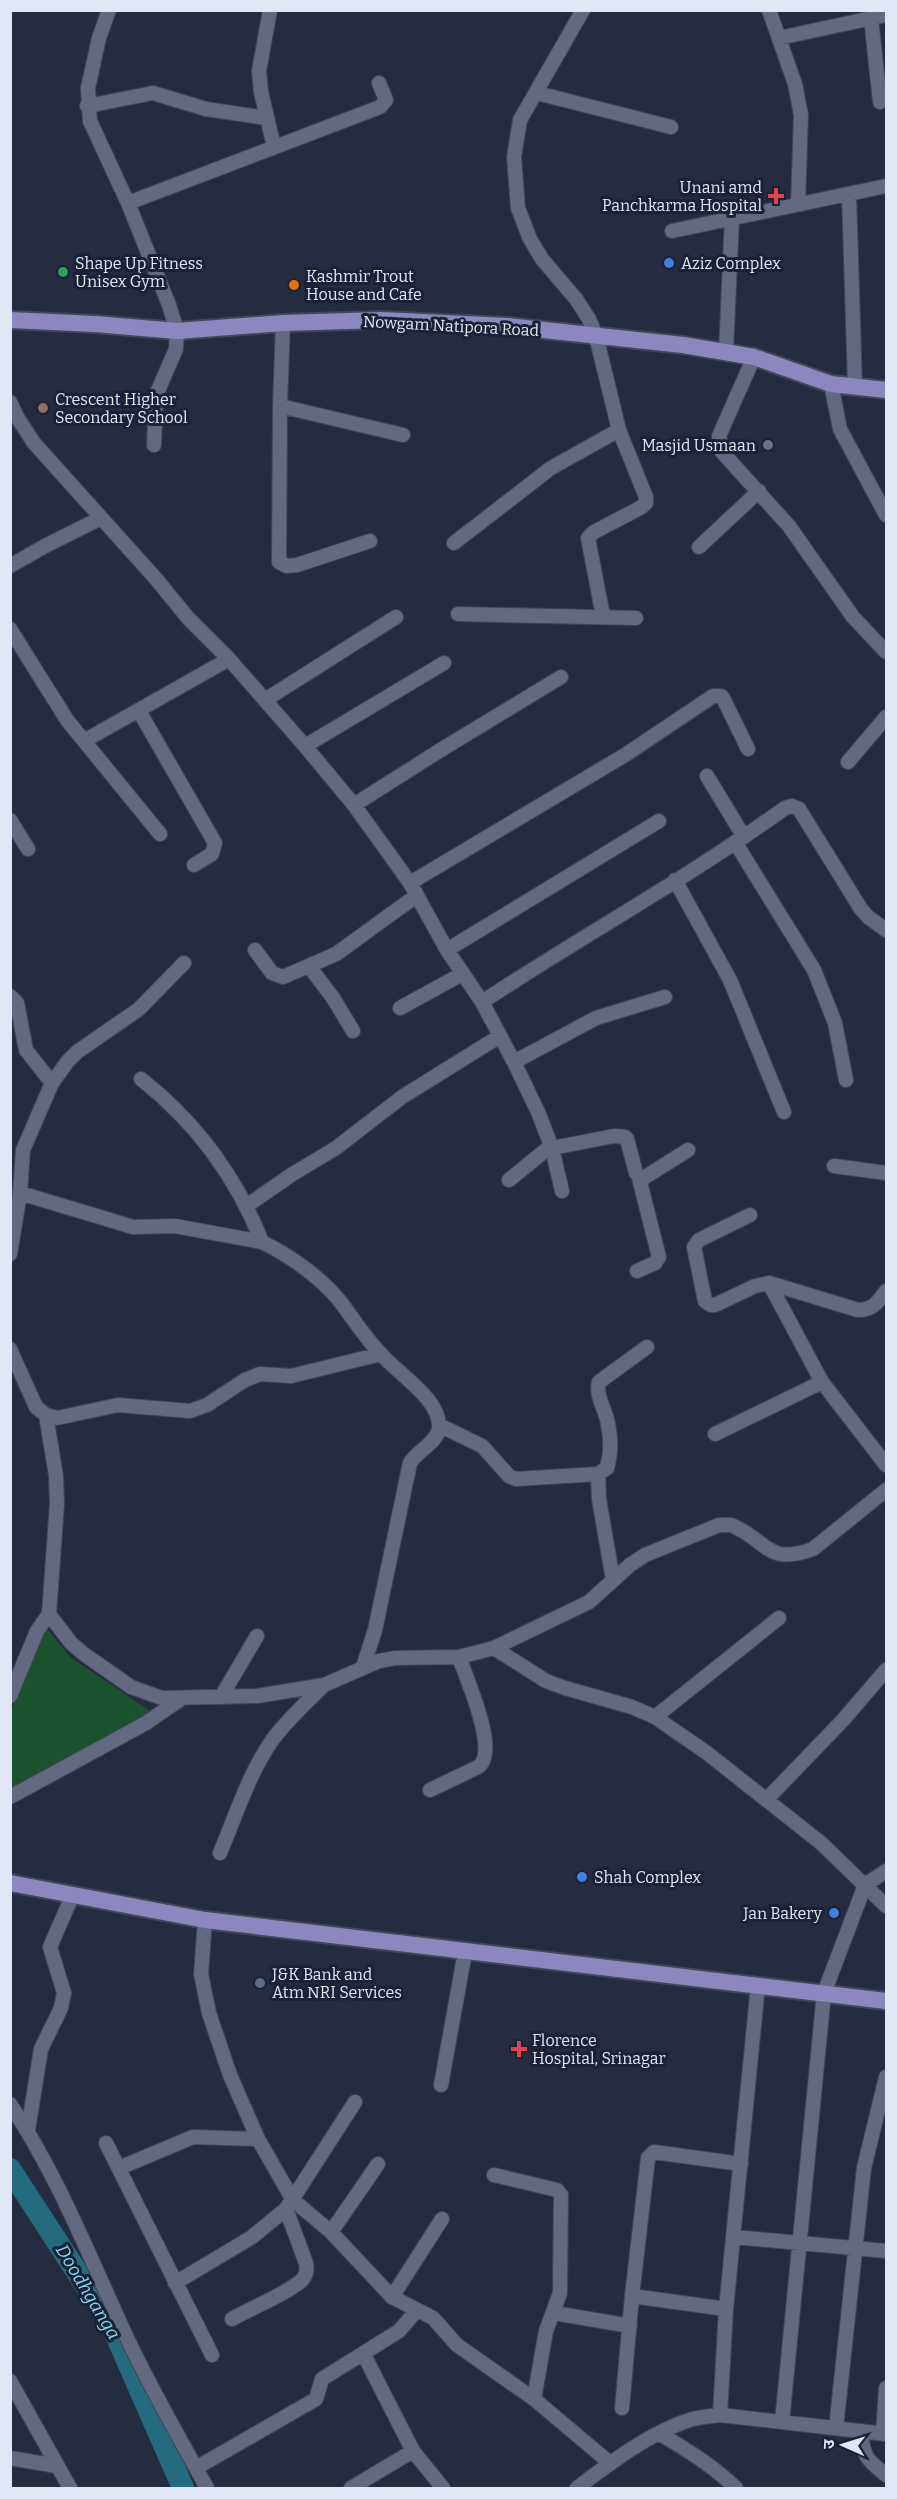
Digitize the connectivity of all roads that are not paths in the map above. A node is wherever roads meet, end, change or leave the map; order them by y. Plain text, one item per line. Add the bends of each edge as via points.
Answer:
1 (109, 10) edge
2 (270, 10) edge
3 (583, 10) edge
4 (770, 10) edge
5 (880, 15) edge
6 (779, 38) junction
7 (379, 83) dead end
8 (537, 93) junction
9 (880, 102) dead end
10 (87, 106) junction
11 (266, 118) junction
12 (671, 127) dead end
13 (274, 147) junction
14 (886, 186) edge
15 (849, 195) junction
16 (128, 203) junction
17 (798, 204) junction
18 (732, 218) junction
19 (672, 231) dead end
20 (10, 320) edge
21 (283, 323) junction
22 (177, 331) junction
23 (596, 336) junction
24 (726, 352) junction
25 (754, 357) junction
26 (831, 384) junction
27 (855, 386) junction
28 (886, 390) edge
29 (10, 402) edge
30 (280, 406) junction
31 (619, 430) junction
32 (403, 435) dead end
33 (154, 444) dead end
34 (759, 491) junction
35 (886, 515) edge
36 (101, 518) junction
37 (370, 541) dead end
38 (454, 543) dead end
39 (699, 547) dead end
40 (10, 566) edge
41 (458, 614) dead end
42 (396, 616) dead end
43 (603, 616) junction
44 (636, 618) dead end
45 (10, 629) edge
46 (886, 651) edge
47 (229, 658) junction
48 (444, 663) dead end
49 (561, 677) dead end
50 (265, 700) junction
51 (139, 711) junction
52 (886, 717) edge
53 (84, 741) junction
54 (305, 746) junction
55 (748, 749) dead end
56 (848, 762) dead end
57 (707, 776) dead end
58 (354, 805) junction
59 (10, 820) edge
60 (659, 820) dead end
61 (160, 834) dead end
62 (740, 840) junction
63 (28, 849) dead end
64 (194, 865) dead end
65 (675, 880) junction
66 (413, 890) junction
67 (886, 930) edge
68 (255, 950) dead end
69 (447, 950) junction
70 (184, 963) dead end
71 (309, 966) junction
72 (462, 974) junction
73 (10, 996) edge
74 (665, 997) dead end
75 (482, 1002) junction
76 (400, 1008) dead end
77 (353, 1031) dead end
78 (500, 1036) junction
79 (514, 1062) junction
80 (141, 1078) dead end
81 (846, 1080) dead end
82 (52, 1083) junction
83 (784, 1112) dead end
84 (552, 1148) junction
85 (687, 1150) dead end
86 (17, 1154) edge
87 (834, 1166) dead end
88 (886, 1173) edge
89 (639, 1178) junction
90 (509, 1180) dead end
91 (562, 1191) dead end
92 (20, 1193) junction
93 (248, 1206) junction
94 (750, 1215) dead end
95 (262, 1242) junction
96 (10, 1254) edge
97 (637, 1271) dead end
98 (769, 1283) junction
99 (886, 1291) edge
100 (647, 1347) dead end
101 (10, 1349) edge
102 (381, 1354) junction
103 (822, 1382) junction
104 (46, 1415) junction
105 (439, 1425) junction
106 (715, 1434) dead end
107 (886, 1465) edge
108 (598, 1474) junction
109 (886, 1490) edge
110 (613, 1580) junction
111 (49, 1614) junction
112 (779, 1618) dead end
113 (257, 1636) dead end
114 (494, 1648) junction
115 (459, 1657) junction
116 (363, 1667) junction
117 (886, 1670) edge
118 (324, 1685) junction
119 (10, 1696) edge
120 (221, 1697) junction
121 (181, 1699) junction
122 (655, 1717) junction
123 (430, 1790) dead end
124 (10, 1797) edge
125 (766, 1800) junction
126 (220, 1852) dead end
127 (886, 1871) edge
128 (10, 1883) edge
129 (865, 1886) junction
130 (72, 1894) junction
131 (886, 1906) edge
132 (205, 1920) junction
133 (465, 1952) junction
134 (758, 1985) junction
135 (824, 1993) junction
136 (886, 2001) edge
137 (886, 2077) edge
138 (441, 2085) dead end
139 (355, 2102) dead end
140 (10, 2104) edge
141 (28, 2130) junction
142 (258, 2139) junction
143 (106, 2143) dead end
144 (378, 2164) dead end
145 (741, 2164) junction
146 (119, 2168) junction
147 (494, 2175) dead end
148 (290, 2205) junction
149 (442, 2219) dead end
150 (331, 2232) junction
151 (734, 2237) junction
152 (798, 2245) junction
153 (854, 2249) junction
154 (886, 2251) edge
155 (175, 2283) junction
156 (632, 2296) junction
157 (392, 2297) junction
158 (726, 2309) junction
159 (417, 2310) junction
160 (554, 2313) junction
161 (232, 2319) dead end
162 (630, 2326) junction
163 (212, 2355) dead end
164 (364, 2355) junction
165 (10, 2381) edge
166 (886, 2388) edge
167 (534, 2399) junction
168 (622, 2408) dead end
169 (720, 2415) junction
170 (782, 2422) junction
171 (836, 2428) junction
172 (861, 2432) junction
173 (660, 2434) junction
174 (885, 2434) edge
175 (413, 2451) junction
176 (10, 2458) edge
177 (610, 2463) junction
178 (57, 2466) junction
179 (196, 2468) junction
180 (886, 2475) edge
181 (437, 2486) edge
182 (70, 2488) edge
183 (207, 2488) edge
184 (351, 2488) edge
185 (577, 2488) edge
186 (736, 2488) edge

1 - 10 street via 92,67
2 - 11 street via 259,72
3 - 8 street
4 - 6 street
5 - 6 street
5 - 9 street
6 - 17 street via 801,115
7 - 13 street via 386,100 383,105
8 - 12 street
8 - 23 street via 524,111 517,132 514,157 518,207 542,259 576,299
10 - 11 street via 153,93 206,109
10 - 16 street via 95,136
11 - 13 street
13 - 16 street
14 - 15 street
15 - 17 street
15 - 27 street
16 - 22 street
17 - 18 street
18 - 19 street
18 - 24 street
20 - 22 main road, Nowgam Natipora Road
21 - 22 main road, Nowgam Natipora Road
21 - 23 main road, Nowgam Natipora Road via 381,320 507,326
21 - 30 street
22 - 33 street via 176,349 156,395
23 - 24 main road, Nowgam Natipora Road
23 - 31 street
24 - 25 main road, Nowgam Natipora Road
25 - 26 main road, Nowgam Natipora Road
25 - 34 street via 718,440 722,452
26 - 27 main road, Nowgam Natipora Road
26 - 35 street via 840,429
27 - 28 main road, Nowgam Natipora Road
29 - 36 street via 34,443
30 - 32 street
30 - 37 street via 279,562 297,565
31 - 38 street via 551,468
31 - 43 street via 646,500 640,508 588,538
34 - 39 street
34 - 46 street via 789,526 853,617
36 - 40 street
36 - 47 street via 188,618
41 - 43 street
42 - 50 street
43 - 44 street
45 - 53 street
47 - 50 street
47 - 51 street
48 - 54 street
49 - 58 street
50 - 54 street
51 - 53 street
51 - 64 street via 215,843 212,854
52 - 56 street
53 - 61 street
54 - 58 street
55 - 66 street via 723,698 713,696
57 - 62 street
58 - 66 street
59 - 63 street
60 - 69 street
62 - 65 street
62 - 67 street via 785,808 796,807 861,909
62 - 81 street via 814,970 835,1023
65 - 75 street
65 - 83 street via 730,980
66 - 69 street
66 - 71 street via 336,954
68 - 71 street via 279,977
69 - 72 street
70 - 82 street via 139,1009 77,1052
71 - 77 street
72 - 75 street
72 - 76 street
73 - 82 street via 20,1011 26,1050
74 - 79 street via 596,1018
75 - 78 street
78 - 79 street
78 - 93 street via 402,1097 336,1148
79 - 84 street
80 - 93 street via 164,1096 214,1153
82 - 86 street
84 - 89 street via 624,1137
84 - 90 street
84 - 91 street
85 - 89 street via 645,1178
86 - 92 street
87 - 88 street
89 - 97 street via 659,1257
92 - 95 street via 133,1227 176,1226
92 - 96 street
93 - 95 street
94 - 98 street via 696,1243 694,1253 705,1301 715,1305
95 - 102 street via 332,1292
98 - 99 street via 858,1310 872,1308
98 - 103 street
100 - 108 street via 599,1382 610,1444 607,1468
101 - 104 street via 36,1407
102 - 104 street via 291,1376 260,1374 190,1411 118,1405 66,1417
102 - 105 street via 427,1398
103 - 106 street
103 - 107 street
104 - 111 street via 57,1504
105 - 108 street via 482,1446 516,1479
105 - 116 street via 437,1435 410,1463 375,1630
108 - 110 street
109 - 110 street via 813,1549 799,1554 772,1552 738,1527 725,1524 645,1556
110 - 114 street via 579,1608
111 - 119 street via 37,1631
111 - 121 street via 71,1643 131,1687 162,1698
112 - 122 street
113 - 120 street
114 - 115 street
114 - 122 street via 546,1681
115 - 116 street via 395,1658
115 - 123 street via 483,1726 486,1755 482,1765
116 - 118 street
117 - 125 street
118 - 120 street via 256,1696
118 - 126 street via 272,1741
120 - 121 street
121 - 124 street via 146,1723
122 - 125 street
125 - 129 street via 821,1843
127 - 129 street
128 - 130 main road
129 - 131 street
129 - 135 street
130 - 132 main road
130 - 141 street via 50,1947 64,1993 61,2008 40,2049
132 - 133 main road
132 - 142 street via 203,1989 230,2075
133 - 134 main road
133 - 138 street
134 - 135 main road
134 - 145 street
135 - 136 main road
135 - 152 street
137 - 153 street via 864,2168
139 - 148 street
140 - 141 street
141 - 179 street via 152,2388
142 - 146 street via 193,2137
142 - 148 street
143 - 146 street
144 - 150 street
145 - 151 street
145 - 156 street via 651,2154
146 - 155 street
147 - 160 street via 560,2192 560,2293
148 - 150 street
148 - 155 street via 252,2237
148 - 161 street via 306,2263 305,2275 295,2285
149 - 157 street
150 - 157 street
151 - 152 street
151 - 158 street
152 - 153 street
152 - 170 street
153 - 154 street
153 - 171 street
155 - 163 street
156 - 158 street
156 - 162 street
157 - 159 street
158 - 169 street
159 - 164 street via 403,2328
159 - 167 street via 434,2318 457,2344
160 - 162 street
160 - 167 street via 546,2331
162 - 168 street
164 - 175 street
164 - 179 street via 326,2376 316,2399
165 - 178 street
166 - 174 street
167 - 177 street
169 - 170 street
169 - 173 street via 694,2419
170 - 171 street
171 - 172 street
172 - 174 street
172 - 180 street via 866,2459
173 - 177 street
173 - 186 street via 691,2452
175 - 181 street
175 - 184 street
176 - 178 street
177 - 185 street
178 - 182 street
179 - 183 street

